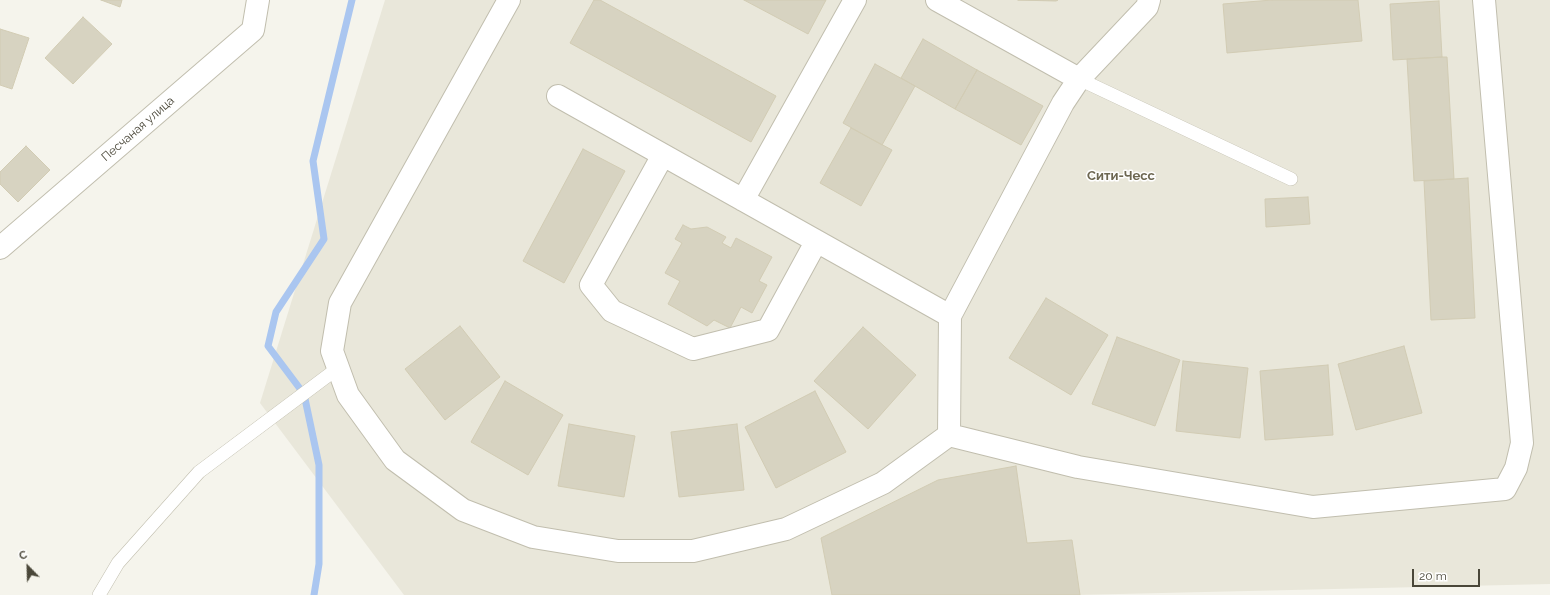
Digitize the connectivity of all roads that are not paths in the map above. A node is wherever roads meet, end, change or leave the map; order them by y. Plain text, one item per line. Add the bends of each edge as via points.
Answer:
1 (258, 0) edge
2 (509, 0) edge
3 (855, 0) edge
4 (937, 0) edge
5 (1150, 0) edge
6 (1484, 0) edge
7 (1079, 79) junction
8 (558, 96) dead end
9 (663, 155) junction
10 (1291, 179) dead end
11 (743, 200) junction
12 (816, 242) junction
13 (0, 248) edge
14 (950, 316) junction
15 (338, 368) junction
16 (949, 434) junction
17 (99, 595) edge

1 - 13 street, Песчаная улица via 253,30
2 - 15 street via 340,303 332,352
3 - 11 street
4 - 7 street
5 - 7 street via 1147,7
6 - 16 street via 1522,443 1516,468 1504,489 1313,507 1078,467
7 - 10 lane
7 - 14 street via 1063,104
8 - 9 street
9 - 11 street
9 - 12 street via 591,285 612,311 692,349 768,330
11 - 12 street
12 - 14 street
14 - 16 street
15 - 16 street via 348,394 395,460 463,510 533,537 618,552 693,551 786,529 883,483
15 - 17 lane via 199,472 118,563

